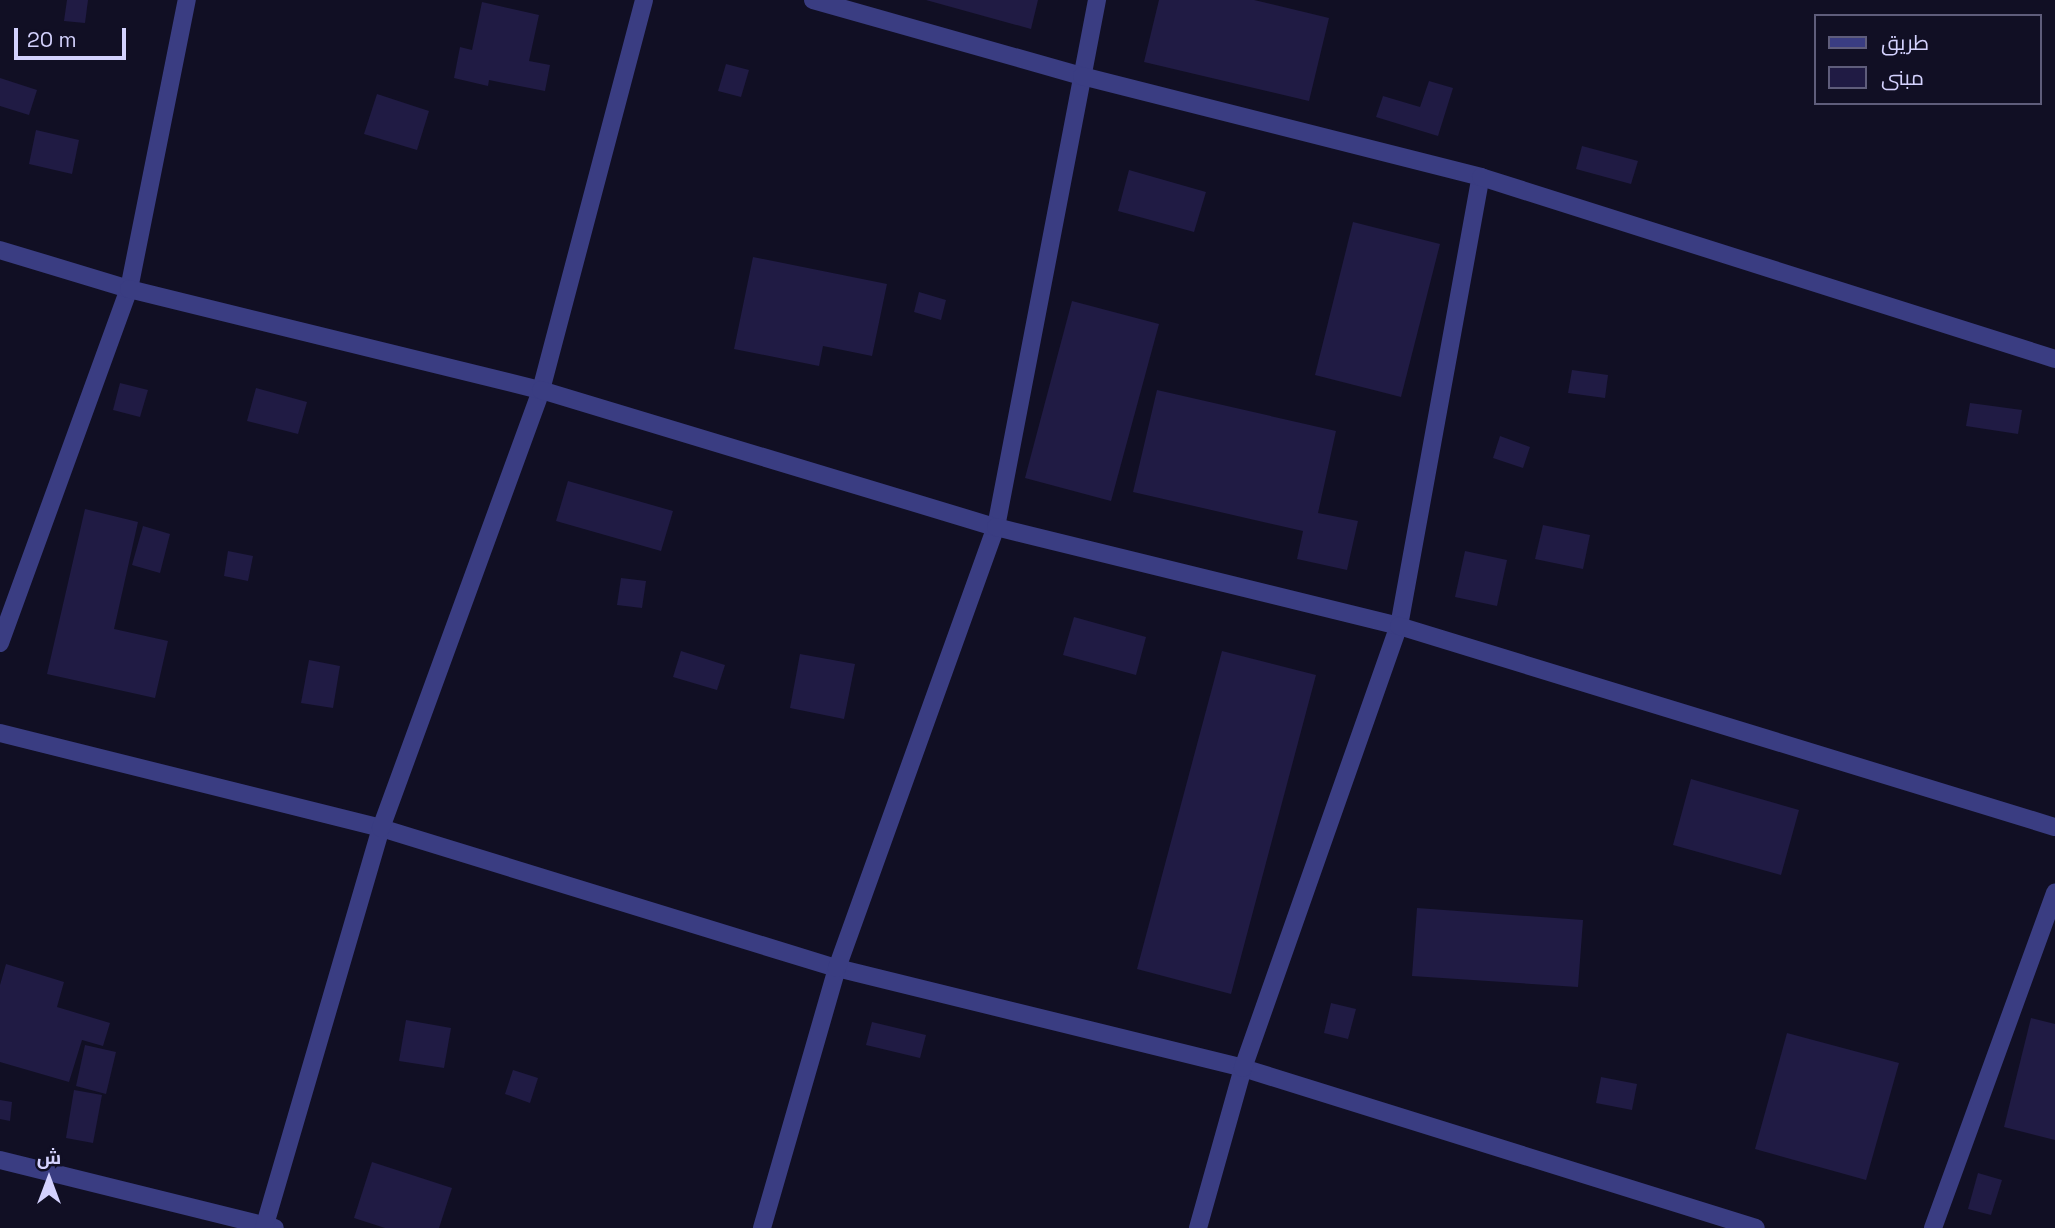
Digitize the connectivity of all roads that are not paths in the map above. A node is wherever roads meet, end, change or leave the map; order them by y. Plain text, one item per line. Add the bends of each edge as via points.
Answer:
1 (187, 0) edge
2 (644, 0) edge
3 (813, 0) edge
4 (1097, 0) edge
5 (1082, 76) junction
6 (1481, 177) junction
7 (0, 250) edge
8 (130, 289) junction
9 (2055, 359) edge
10 (541, 390) junction
11 (996, 527) junction
12 (1399, 626) junction
13 (0, 643) edge
14 (0, 733) edge
15 (2055, 827) edge
16 (381, 828) junction
17 (2055, 893) edge
18 (837, 968) junction
19 (1243, 1068) junction
20 (0, 1160) edge
21 (268, 1227) edge
22 (762, 1228) edge
23 (1198, 1228) edge
24 (1756, 1228) edge
25 (1933, 1228) edge

1 - 8 street
2 - 10 street
3 - 5 street
4 - 5 street
5 - 6 street
5 - 11 street
6 - 9 street
6 - 12 street
7 - 8 street
8 - 10 street
8 - 13 street
10 - 11 street
10 - 16 street
11 - 12 street
11 - 18 street
12 - 15 street
12 - 19 street
14 - 16 street
16 - 18 street
16 - 21 street
17 - 25 street
18 - 19 street
18 - 22 street
19 - 23 street
19 - 24 street
20 - 21 street

